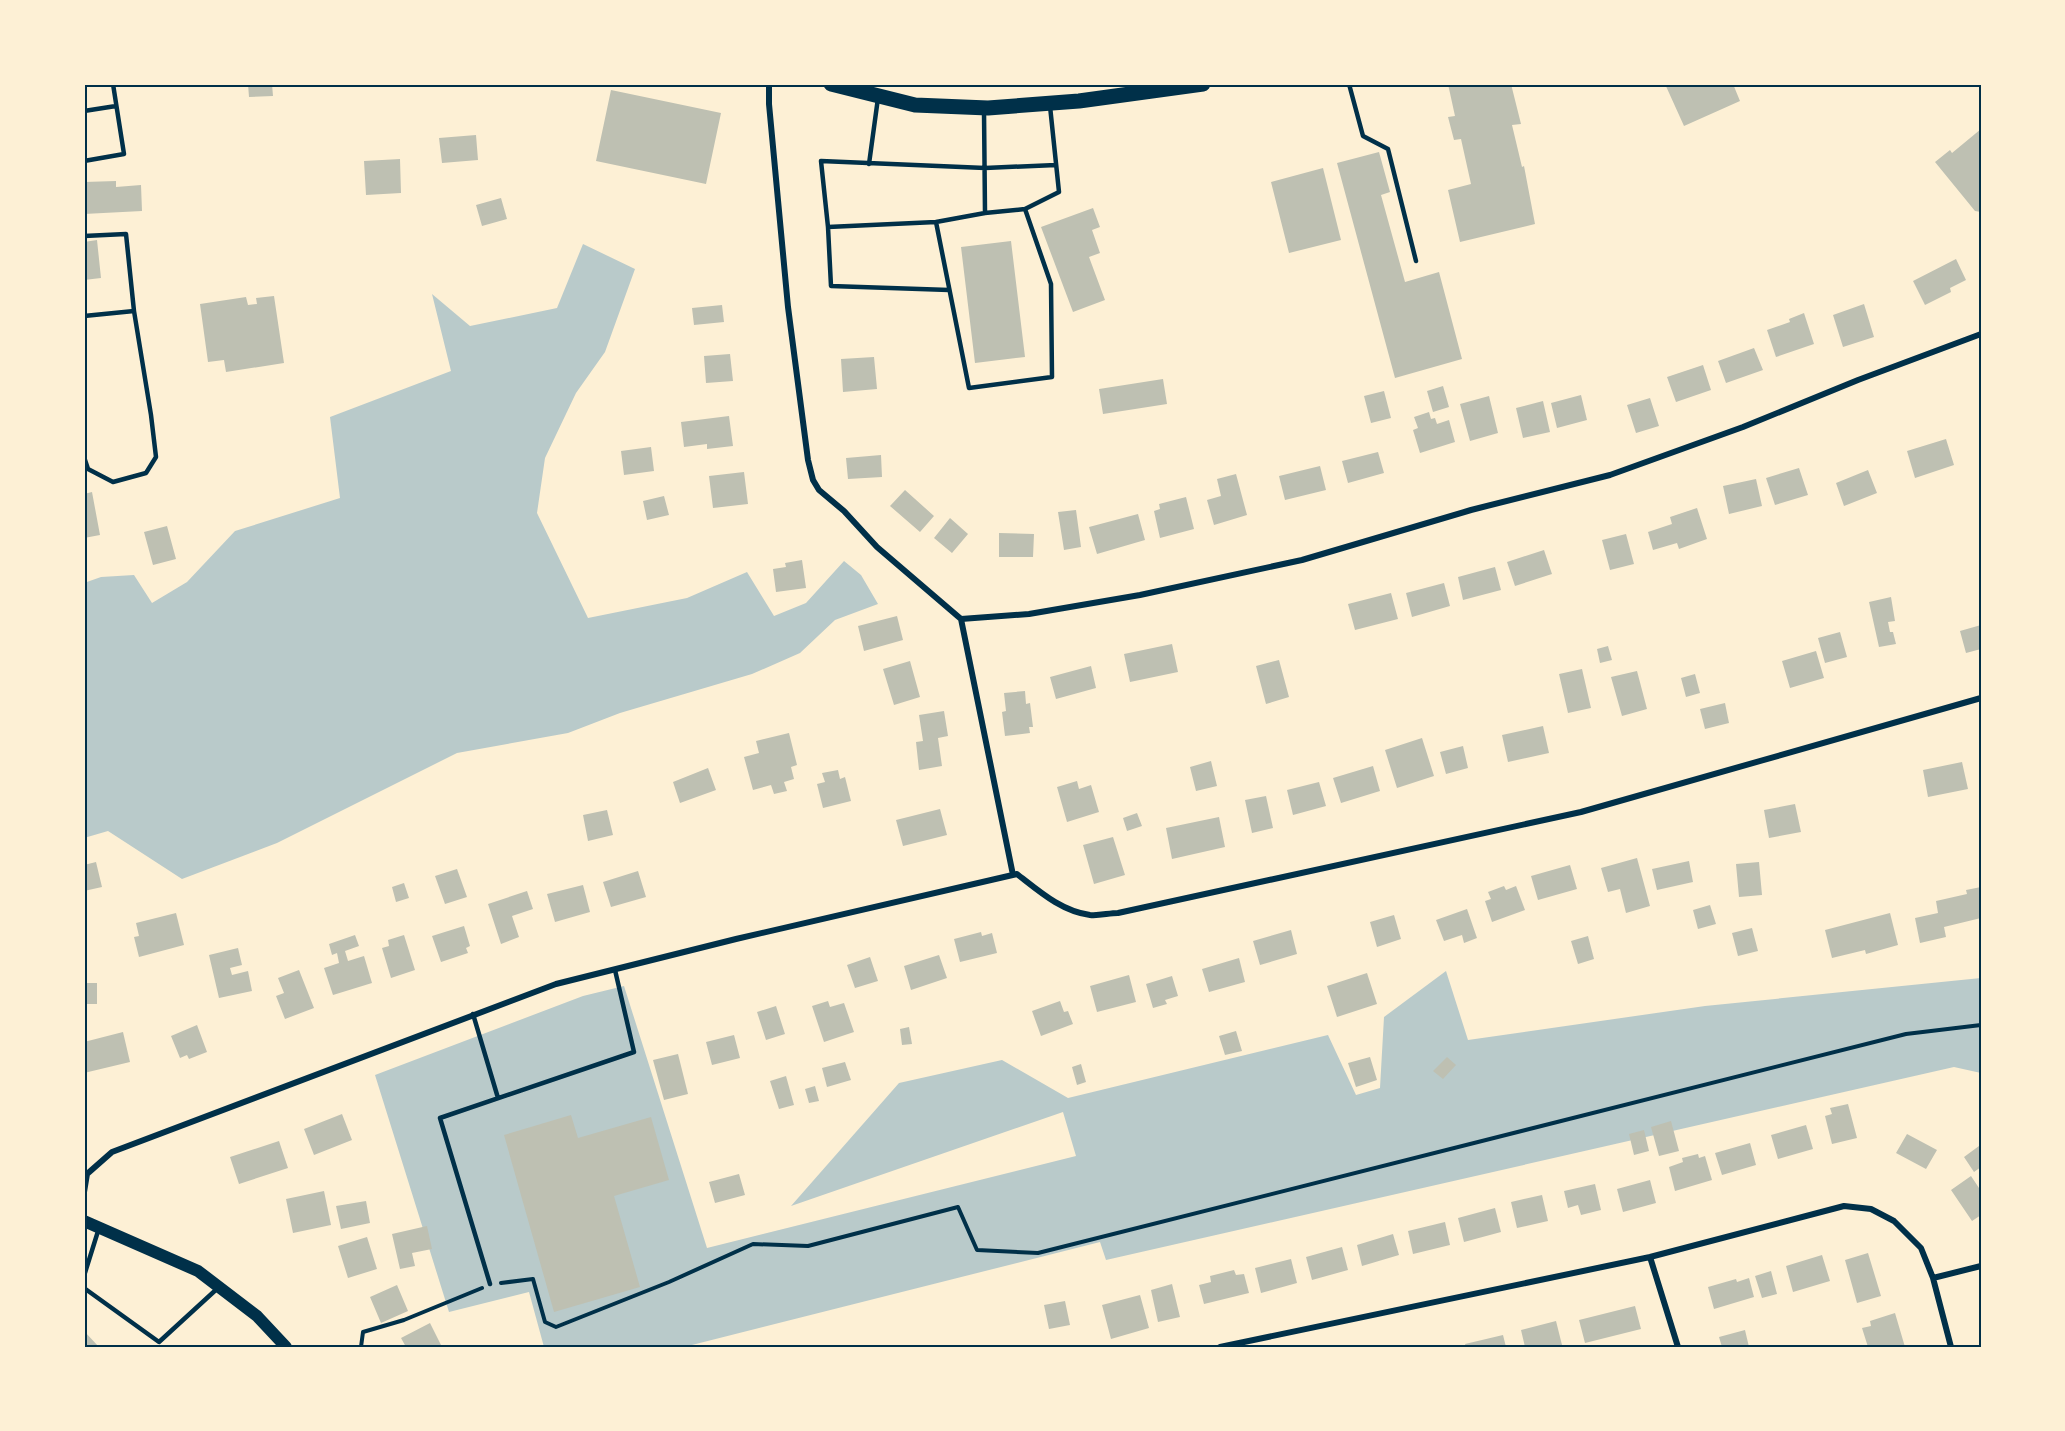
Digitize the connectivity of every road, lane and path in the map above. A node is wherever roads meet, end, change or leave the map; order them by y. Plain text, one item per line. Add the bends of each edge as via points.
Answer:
1 (113, 84) edge
2 (768, 84) edge
3 (831, 84) edge
4 (1203, 84) edge
5 (1349, 84) edge
6 (878, 96) junction
7 (1050, 103) junction
8 (116, 106) junction
9 (984, 108) junction
10 (84, 111) edge
11 (84, 160) edge
12 (869, 164) junction
13 (1056, 165) junction
14 (985, 168) junction
15 (1025, 209) junction
16 (985, 213) junction
17 (936, 222) junction
18 (828, 227) junction
19 (84, 236) edge
20 (1416, 261) dead end
21 (949, 290) junction
22 (134, 311) junction
23 (84, 316) edge
24 (1981, 334) edge
25 (84, 457) edge
26 (961, 619) junction
27 (1981, 698) edge
28 (1013, 875) junction
29 (615, 969) junction
30 (473, 1014) junction
31 (1981, 1025) edge
32 (498, 1098) junction
33 (84, 1192) edge
34 (84, 1221) edge
35 (99, 1228) junction
36 (1650, 1257) junction
37 (1981, 1266) edge
38 (84, 1276) edge
39 (1933, 1278) junction
40 (490, 1284) junction
41 (219, 1287) junction
42 (84, 1288) edge
43 (285, 1346) edge
44 (361, 1347) edge
45 (1220, 1347) edge
46 (1678, 1347) edge
47 (1951, 1347) edge

1 - 8 lane
2 - 26 street via 788,307 813,480 877,547
3 - 6 main road
4 - 7 main road
5 - 20 lane via 1363,136 1388,149
6 - 9 main road via 915,105
6 - 12 lane
7 - 9 main road
7 - 13 lane
8 - 10 lane
8 - 11 lane via 123,154
9 - 14 lane
12 - 14 lane
12 - 18 lane via 821,161
13 - 14 lane
13 - 15 lane via 1059,192
14 - 16 lane
15 - 16 lane
15 - 21 lane via 1051,284 1052,377 969,388
16 - 17 lane
17 - 18 lane
17 - 21 lane
18 - 21 lane via 831,286
19 - 22 lane via 126,234
22 - 23 lane
22 - 25 lane via 156,457 146,473 112,482 88,469
24 - 26 street via 1610,475 1471,510 1302,560 1140,595 1029,614
26 - 28 street
27 - 28 street via 1581,812 1118,913 1091,915 1073,910
28 - 29 street
29 - 30 street via 556,984
29 - 32 lane via 634,1052
30 - 32 lane
30 - 33 street via 112,1152 87,1174
31 - 40 path via 1906,1034 1038,1253 977,1250 958,1207 808,1246 753,1244 556,1327 545,1322 533,1279
32 - 40 lane via 440,1118
34 - 35 main road
35 - 38 lane
35 - 41 main road via 198,1271
36 - 39 street via 1844,1206 1871,1209 1894,1221 1921,1248
36 - 45 street
36 - 46 street
37 - 39 street
39 - 47 street
40 - 44 path via 404,1320 363,1332
41 - 42 lane via 159,1342
41 - 43 main road via 257,1316

